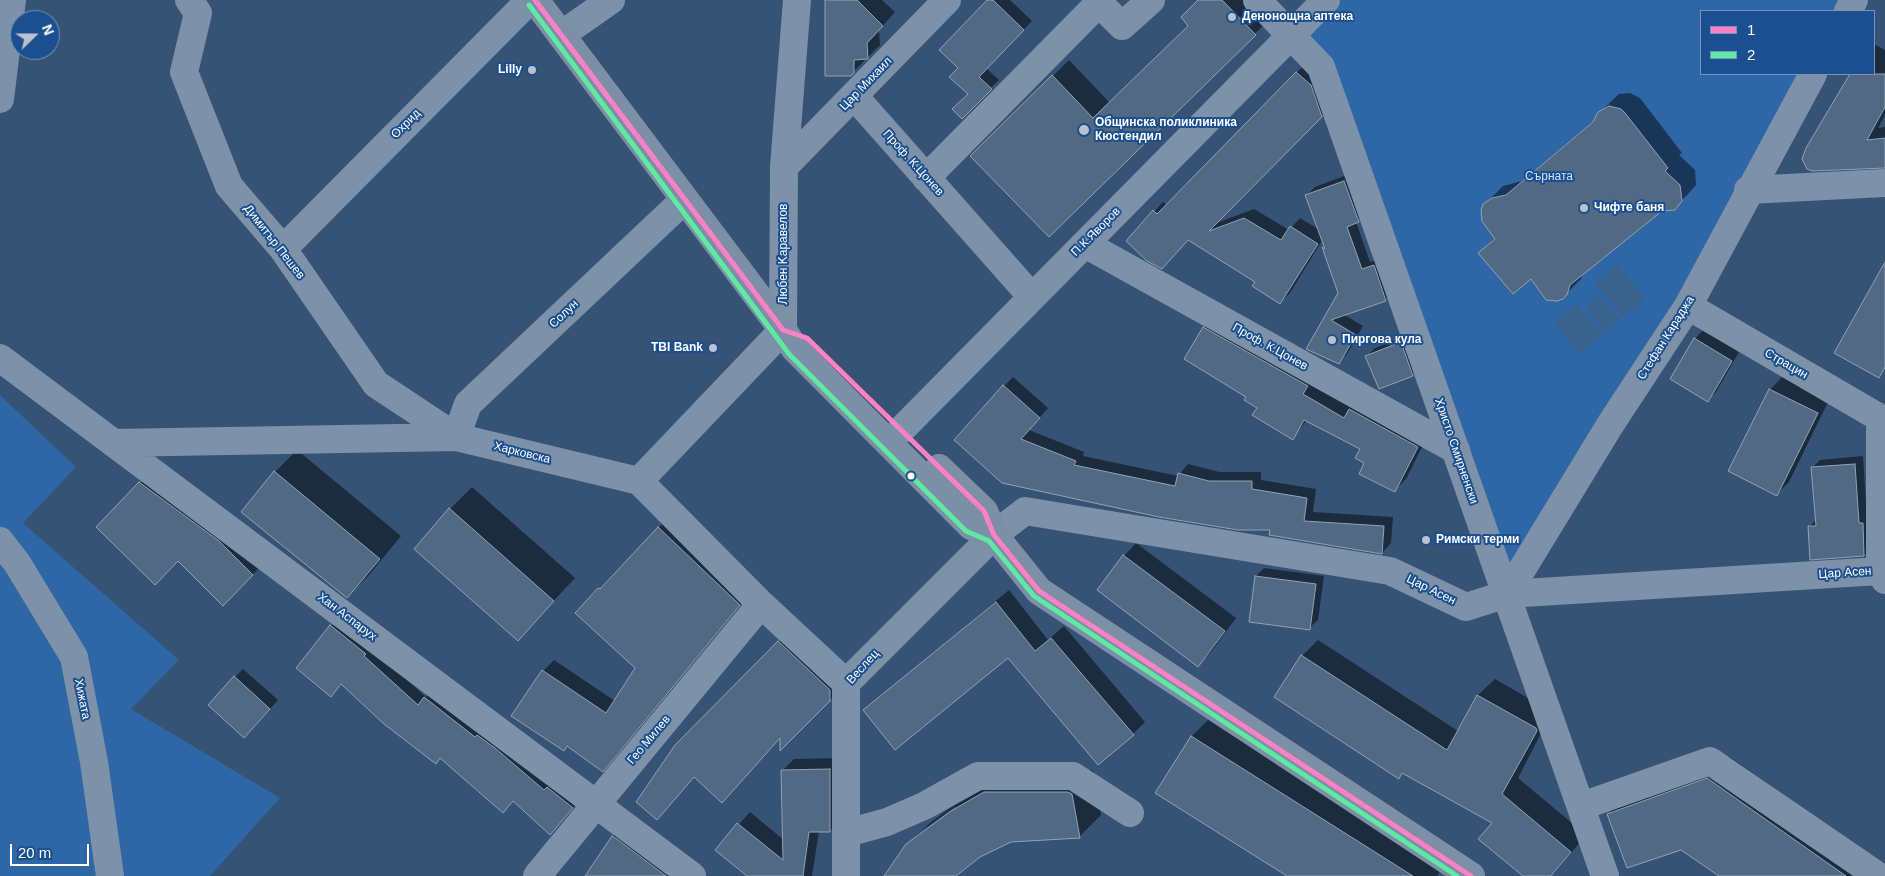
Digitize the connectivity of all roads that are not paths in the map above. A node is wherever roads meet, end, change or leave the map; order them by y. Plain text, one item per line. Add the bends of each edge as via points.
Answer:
1 (12, 0) edge
2 (530, 0) edge
3 (535, 0) edge
4 (610, 0) edge
5 (797, 0) edge
6 (947, 0) edge
7 (1151, 0) edge
8 (1257, 0) edge
9 (1326, 0) edge
10 (200, 4) edge
11 (561, 35) junction
12 (1291, 35) junction
13 (1812, 75) edge
14 (854, 96) junction
15 (0, 99) edge
16 (784, 168) junction
17 (926, 178) junction
18 (1885, 182) edge
19 (1748, 190) junction
20 (684, 200) junction
21 (1085, 244) junction
22 (283, 249) junction
23 (1032, 297) junction
24 (1688, 306) junction
25 (783, 330) junction
26 (0, 358) edge
27 (1883, 420) edge
28 (901, 430) junction
29 (456, 437) junction
30 (114, 444) junction
31 (1456, 450) junction
32 (639, 482) junction
33 (1883, 487) edge
34 (994, 535) junction
35 (0, 541) edge
36 (1883, 576) edge
37 (1507, 594) junction
38 (762, 604) junction
39 (846, 683) junction
40 (596, 803) junction
41 (1582, 806) junction
42 (1130, 813) dead end
43 (847, 833) junction
44 (1466, 875) edge
45 (110, 876) edge
46 (537, 876) edge
47 (692, 876) edge
48 (846, 876) edge
49 (1605, 876) edge
50 (1878, 876) edge

1 - 15 street
2 - 22 street, Охрид
3 - 11 main road
4 - 11 street
5 - 16 street, Любен Kаравелов
6 - 14 street, Цар Михаил
7 - 17 street via 1122,26 1099,3
8 - 12 street, Христо Смирненски
9 - 12 street, П.К.Яворов
10 - 22 street, Димитър Пешев via 184,72 229,186
11 - 20 main road
12 - 21 street, П.К.Яворов
12 - 31 street, Христо Смирненски via 1321,66
13 - 19 street, Стефан Караджа
14 - 16 street, Цар Михаил
14 - 17 street, Проф. К.Цонев
16 - 25 street, Любен Kаравелов
17 - 23 street, Проф. К.Цонев
18 - 19 street
19 - 24 street, Стефан Караджа
20 - 25 main road
20 - 29 street, Солун via 468,404
21 - 23 street, П.К.Яворов
21 - 31 street, Проф. К.Цонев
22 - 29 street, Димитър Пешев via 376,384
23 - 28 street, П.К.Яворов
24 - 27 street, Страцин
24 - 37 street, Стефан Караджа via 1610,425
25 - 28 main road via 807,338
25 - 32 street
25 - 34 main road via 795,350 971,526
26 - 30 street, Хан Аспарух
27 - 33 street
28 - 34 main road via 984,511
29 - 30 street, Харковска
29 - 32 street, Харковска
30 - 40 street, Хан Аспарух
31 - 37 street, Христо Смирненски
32 - 38 street
33 - 36 street
34 - 37 street, Цар Асен via 1025,510 1390,572 1466,607
34 - 39 street, Веслец
34 - 44 main road via 1039,591
35 - 45 street, Хижата via 17,563 74,657 94,762
36 - 37 street, Цар Асен
37 - 41 street, Христо Смирненски
38 - 39 street
38 - 40 street, Гео Милев
39 - 43 street, Веслец
40 - 46 street, Гео Милев
40 - 47 street, Хан Аспарух
41 - 49 street, Христо Смирненски
41 - 50 street via 1710,761
42 - 43 street via 1073,776 978,776 924,806 887,822
43 - 48 street, Веслец

